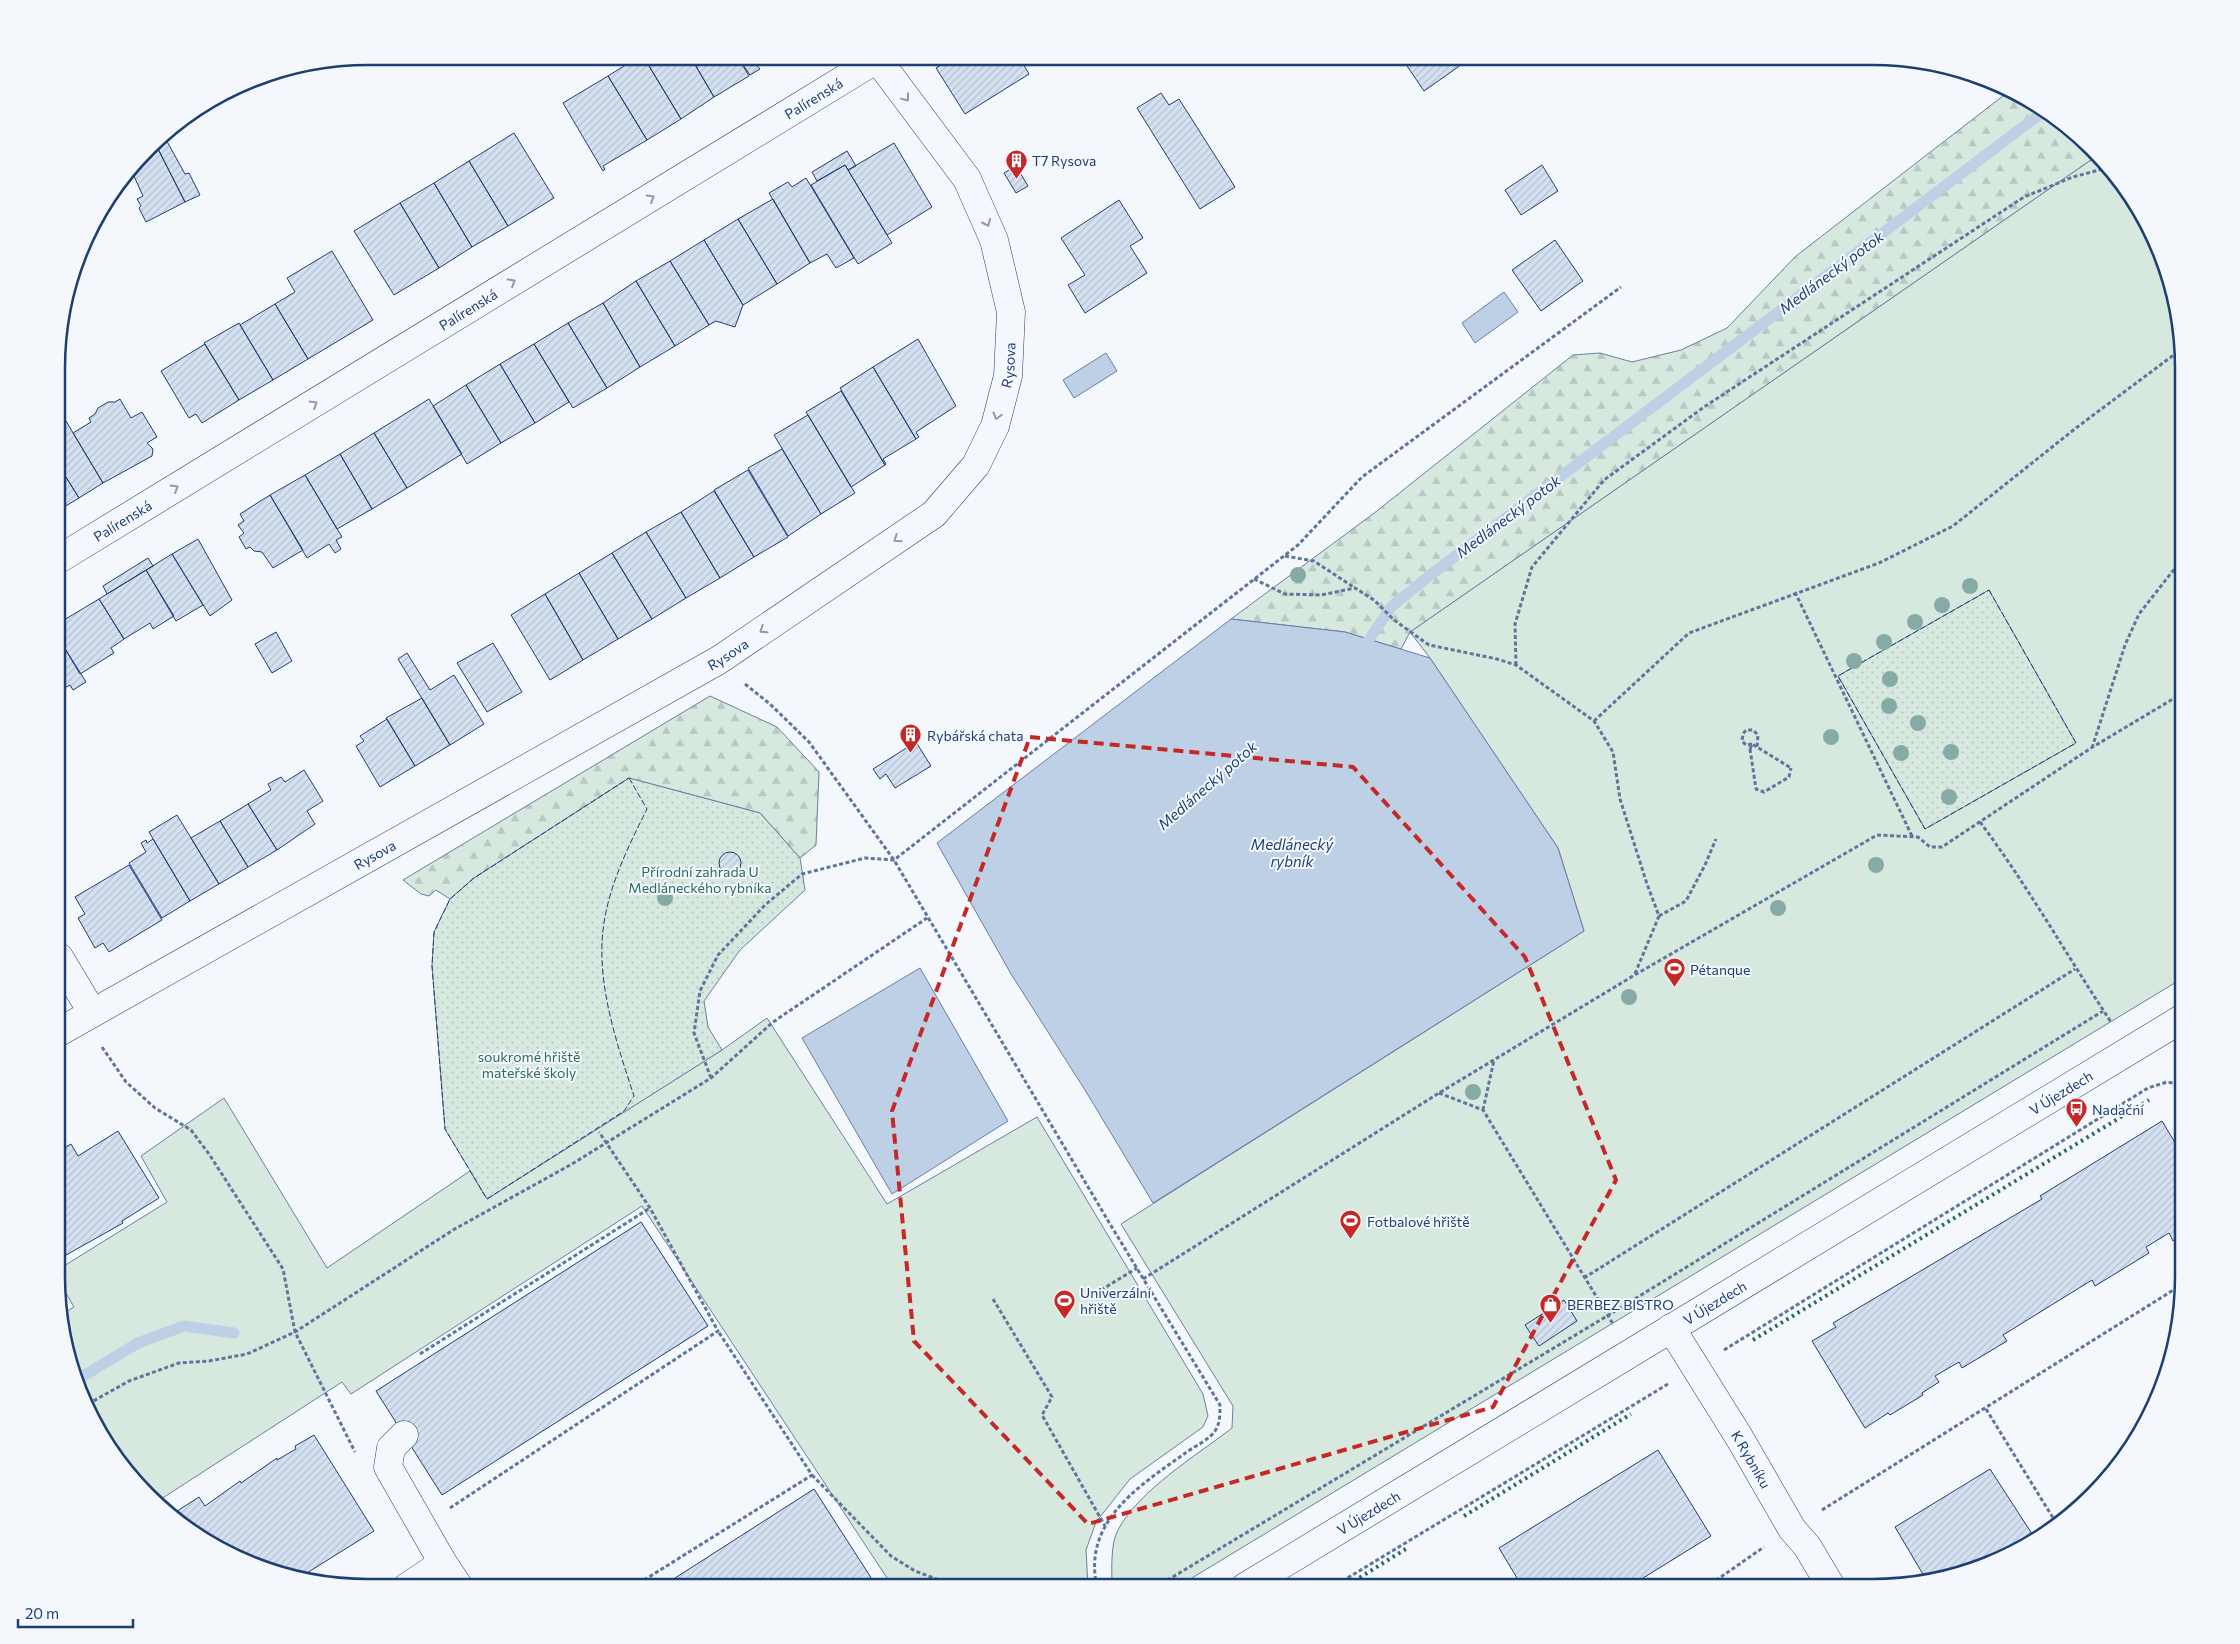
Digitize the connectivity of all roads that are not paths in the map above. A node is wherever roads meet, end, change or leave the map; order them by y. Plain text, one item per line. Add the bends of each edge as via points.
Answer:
1 (865, 65) edge
2 (881, 65) edge
3 (65, 555) edge
4 (65, 969) edge
5 (87, 1015) junction
6 (2175, 1023) edge
7 (65, 1028) edge
8 (1671, 1328) junction
9 (404, 1435) dead end
10 (442, 1563) junction
11 (419, 1579) edge
12 (453, 1579) edge
13 (1260, 1579) edge
14 (1826, 1579) edge

3 -> 1 street, Palírenská
2 -> 5 street, Rysova via 967,179 994,240 1011,312 1008,376 995,426 976,465 934,514 719,660
4 - 5 street
5 - 7 street, Rysova
6 - 8 street, V Újezdech
8 - 13 street, V Újezdech
8 - 14 street, K Rybníku via 1792,1529
9 - 10 street via 391,1448 388,1467
10 - 11 street
10 - 12 street

